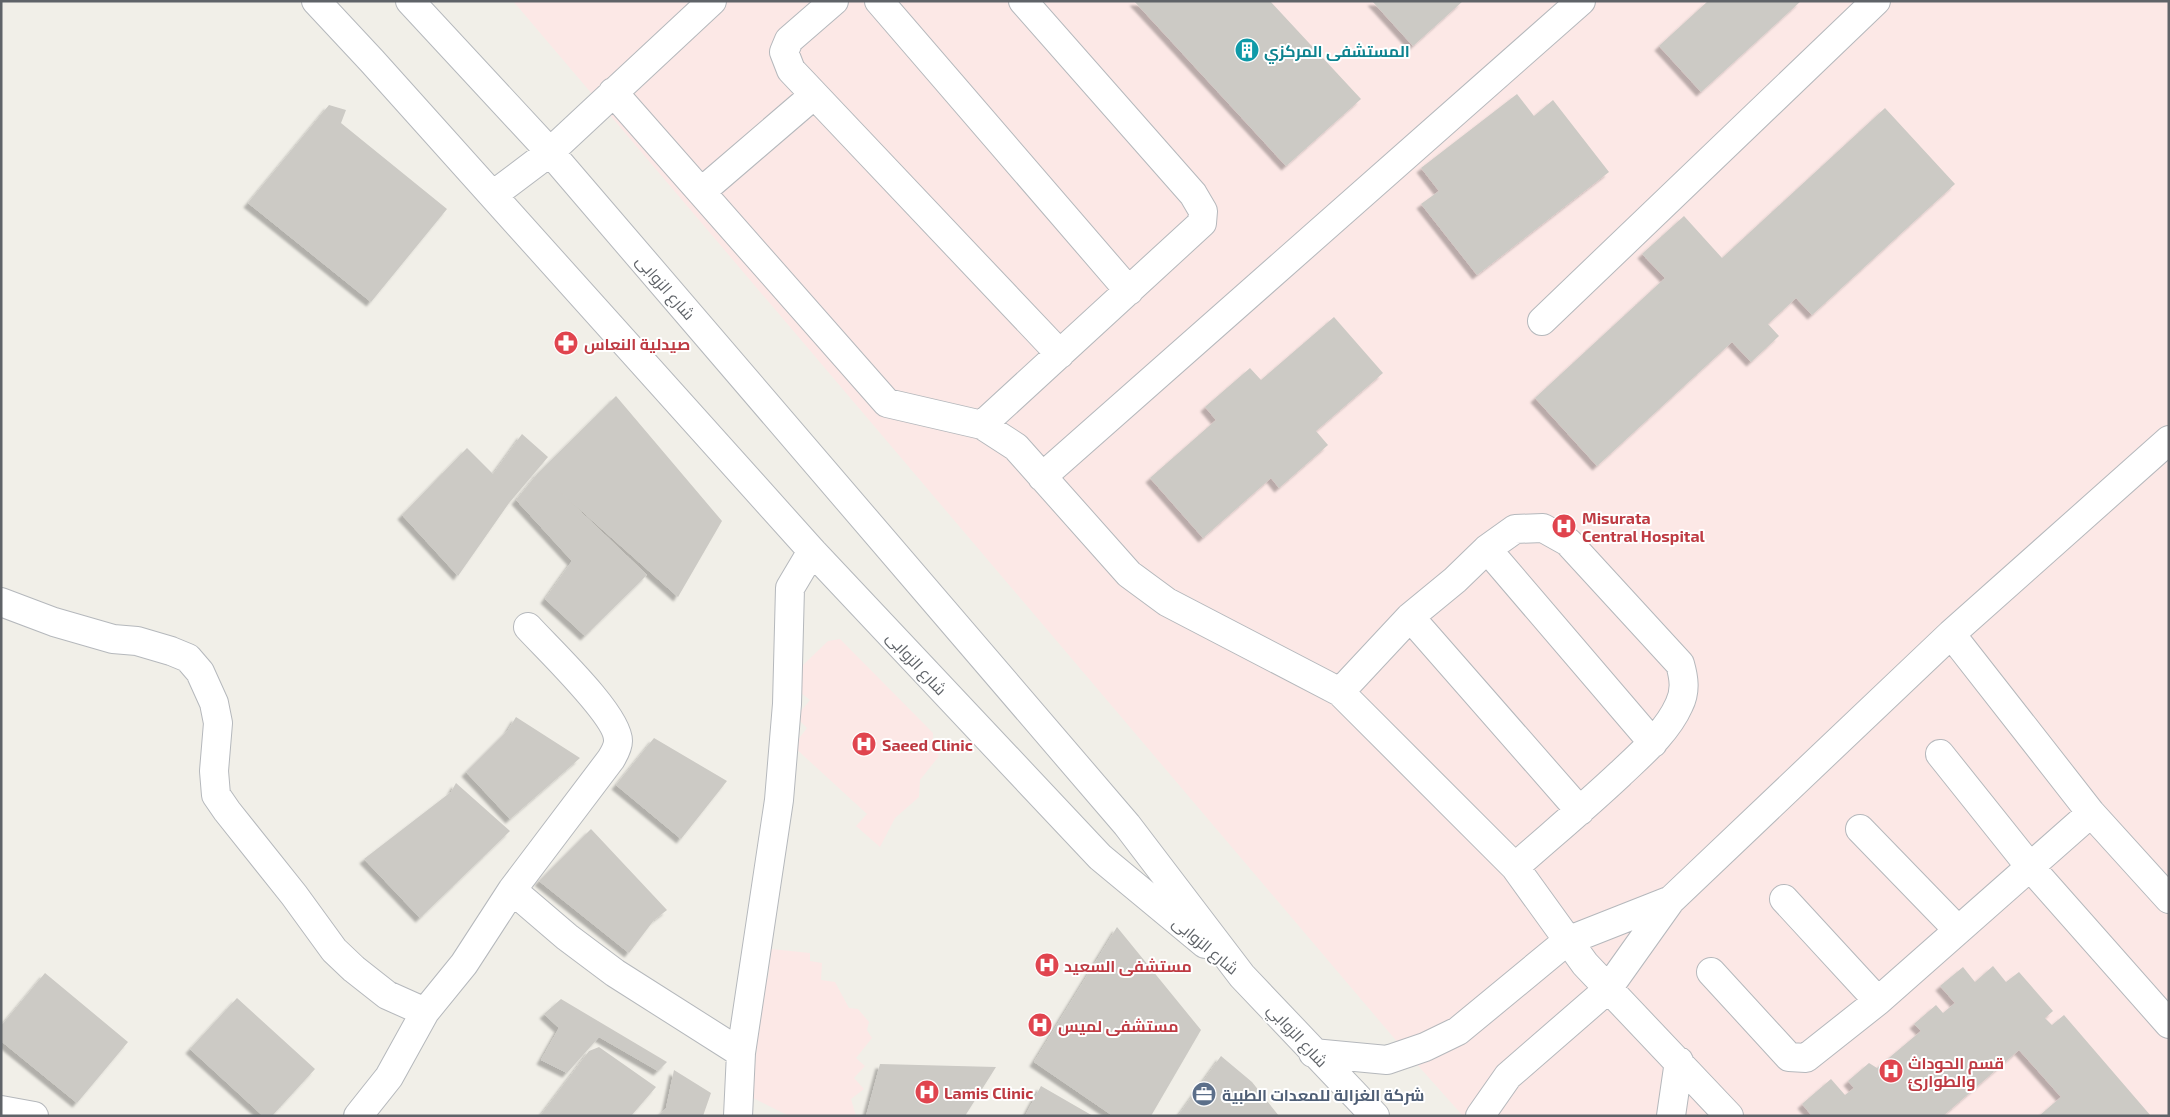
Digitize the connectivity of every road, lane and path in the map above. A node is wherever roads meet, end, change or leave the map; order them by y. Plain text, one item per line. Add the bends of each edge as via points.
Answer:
1 (316, 1) edge
2 (410, 1) edge
3 (712, 1) edge
4 (834, 1) edge
5 (879, 1) edge
6 (1023, 1) edge
7 (1581, 1) edge
8 (1876, 1) edge
9 (614, 92) junction
10 (814, 95) junction
11 (550, 152) junction
12 (701, 192) junction
13 (493, 195) junction
14 (1129, 290) junction
15 (1542, 321) dead end
16 (1060, 354) junction
17 (982, 425) junction
18 (2169, 440) edge
19 (1042, 477) junction
20 (1486, 549) junction
21 (812, 551) junction
22 (1, 602) edge
23 (1410, 618) junction
24 (528, 627) dead end
25 (1951, 634) junction
26 (1340, 692) junction
27 (1653, 743) junction
28 (1940, 754) dead end
29 (1580, 811) junction
30 (2091, 812) junction
31 (1860, 828) dead end
32 (1515, 867) junction
33 (2031, 868) junction
34 (512, 890) junction
35 (2169, 899) edge
36 (1671, 900) junction
37 (1784, 900) dead end
38 (1957, 929) junction
39 (1567, 941) junction
40 (1711, 972) dead end
41 (1242, 976) junction
42 (1608, 990) junction
43 (1878, 1000) junction
44 (425, 1012) junction
45 (2169, 1024) edge
46 (741, 1053) junction
47 (1314, 1053) junction
48 (1679, 1061) junction
49 (1, 1110) edge
50 (34, 1116) edge
51 (358, 1116) edge
52 (738, 1116) edge
53 (1375, 1116) edge
54 (1480, 1116) edge
55 (1671, 1116) edge
56 (1729, 1116) edge

1 - 13 street, شارع الزوابى
2 - 11 street, شارع الزوابى
3 - 9 street
4 - 10 street via 789,40 784,52 791,70
5 - 14 street
6 - 14 street via 1193,194 1203,211 1202,223
7 - 19 street
8 - 15 street
9 - 11 street
9 - 12 street
10 - 12 street
10 - 16 street
11 - 13 street
11 - 41 street, شارع الزوابى via 1127,825
12 - 17 street via 887,403
13 - 21 street, شارع الزوابى
14 - 16 street
16 - 17 street
17 - 19 street via 1016,447
18 - 25 street
19 - 26 street via 1129,574 1167,602
20 - 23 street
20 - 27 street
20 - 27 street via 1515,529 1543,528 1554,532 1568,542 1680,664 1684,690 1679,706
21 - 41 street, شارع الزوابى via 1100,857
21 - 46 street via 790,588 787,704 778,800
22 - 44 street via 54,622 113,639 137,641 188,658 200,672 214,703 218,723 214,771 216,795 334,950 387,995
23 - 26 street
23 - 29 street
24 - 34 street via 603,708 616,731 618,742 612,759
25 - 30 street
25 - 36 street
26 - 32 street
27 - 29 street
28 - 33 street
29 - 32 street
30 - 33 street
30 - 35 street
31 - 38 street
32 - 39 street
33 - 38 street
33 - 45 street
34 - 44 street via 464,964
34 - 46 street via 616,973
36 - 39 street
36 - 42 street
37 - 43 street
38 - 43 street
39 - 42 street
39 - 47 street via 1458,1031 1425,1047 1387,1060
40 - 43 street via 1789,1057 1798,1059 1806,1058
41 - 47 street, شارع الزوابي
42 - 48 street
42 - 54 street via 1508,1076
44 - 51 street via 389,1077
46 - 52 street
47 - 53 street, شارع الزوابي
48 - 55 street
48 - 56 street
49 - 50 street

